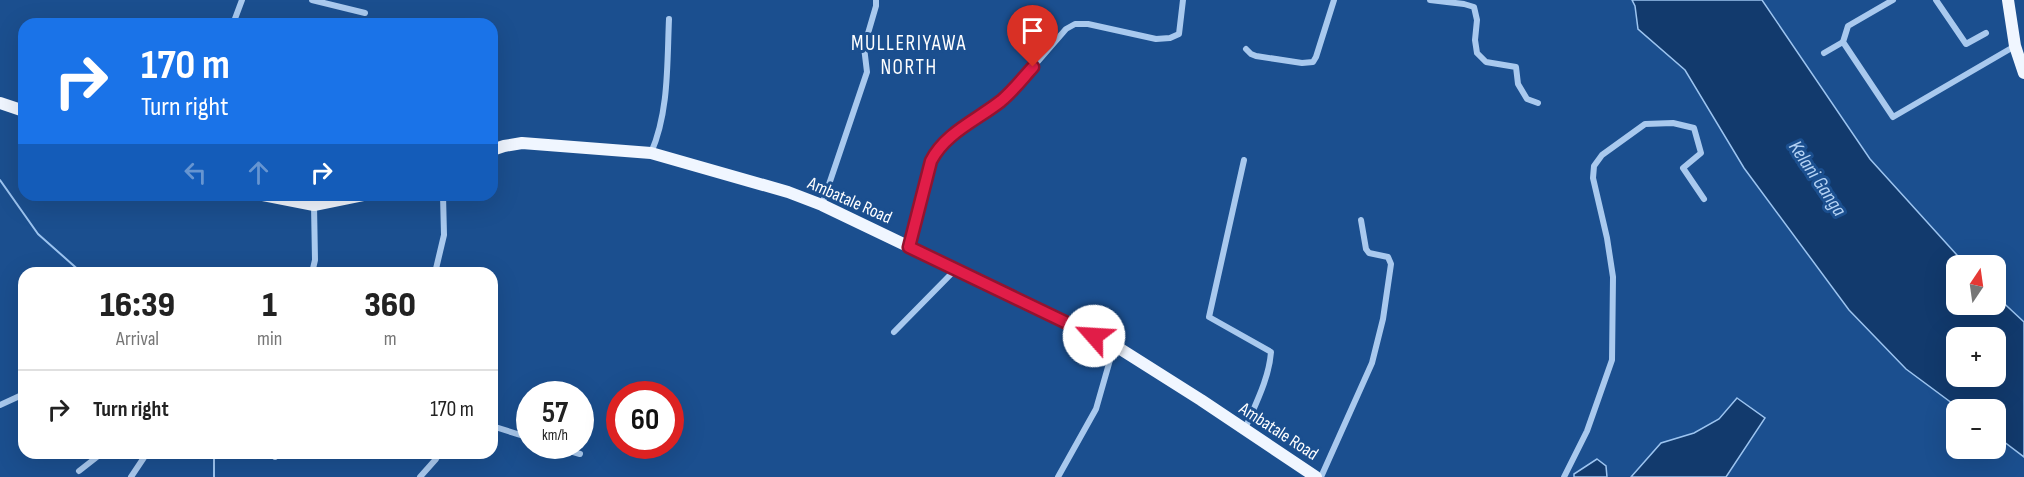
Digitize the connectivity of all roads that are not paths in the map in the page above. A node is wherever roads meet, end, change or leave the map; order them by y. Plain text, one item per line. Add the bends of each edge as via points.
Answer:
1 (242, 0) edge
2 (312, 0) edge
3 (876, 0) edge
4 (1183, 0) edge
5 (1334, 0) edge
6 (1430, 0) edge
7 (1893, 0) edge
8 (1936, 0) edge
9 (2008, 0) edge
10 (365, 13) dead end
11 (235, 18) edge
12 (669, 19) dead end
13 (1986, 33) dead end
14 (1843, 42) junction
15 (2015, 46) junction
16 (1246, 49) dead end
17 (1824, 53) dead end
18 (2024, 73) edge
19 (0, 102) edge
20 (1538, 103) dead end
21 (18, 109) edge
22 (498, 148) edge
23 (651, 153) junction
24 (1244, 160) dead end
25 (1704, 199) dead end
26 (294, 201) edge
27 (334, 201) edge
28 (442, 201) edge
29 (314, 205) junction
30 (822, 205) junction
31 (1361, 220) dead end
32 (909, 247) junction
33 (313, 267) edge
34 (436, 267) edge
35 (955, 270) junction
36 (894, 332) dead end
37 (1114, 345) junction
38 (18, 397) edge
39 (0, 405) edge
40 (498, 428) edge
41 (1244, 430) junction
42 (516, 434) edge
43 (94, 459) edge
44 (143, 459) edge
45 (436, 459) edge
46 (79, 471) dead end
47 (131, 477) edge
48 (420, 477) edge
49 (1058, 477) edge
50 (1316, 477) edge
51 (1321, 477) edge
52 (1564, 477) edge

1 - 11 street
2 - 10 street
3 - 30 street via 864,47 867,72
4 - 32 street via 1179,34 1170,39 1088,24 1066,29 1002,100 938,149 931,161
5 - 16 street via 1313,62 1256,56
6 - 20 street via 1474,7 1477,53 1486,62 1516,67 1518,84 1527,99
7 - 14 street via 1848,26
8 - 13 street via 1966,44
9 - 15 main road
12 - 23 street via 665,99 661,127
14 - 15 street via 1893,117
14 - 17 street
15 - 18 main road
19 - 21 main road
22 - 23 main road, Ambatale Road via 522,143
23 - 30 main road, Ambatale Road
24 - 41 street via 1209,317 1271,352 1262,390
25 - 52 street via 1683,168 1701,153 1694,128 1673,123 1645,124 1602,155 1594,166 1593,178 1613,277 1612,360 1587,431
26 - 29 main road
27 - 29 main road
28 - 34 street via 444,235
29 - 33 street
30 - 32 main road, Ambatale Road
31 - 51 street via 1366,249 1388,257 1391,264 1372,363
32 - 35 main road, Ambatale Road
35 - 36 street
35 - 37 main road, Ambatale Road
37 - 41 main road, Ambatale Road
37 - 49 street via 1095,409
38 - 39 street
40 - 42 street
41 - 50 main road, Ambatale Road
43 - 46 street
44 - 47 street
45 - 48 street

